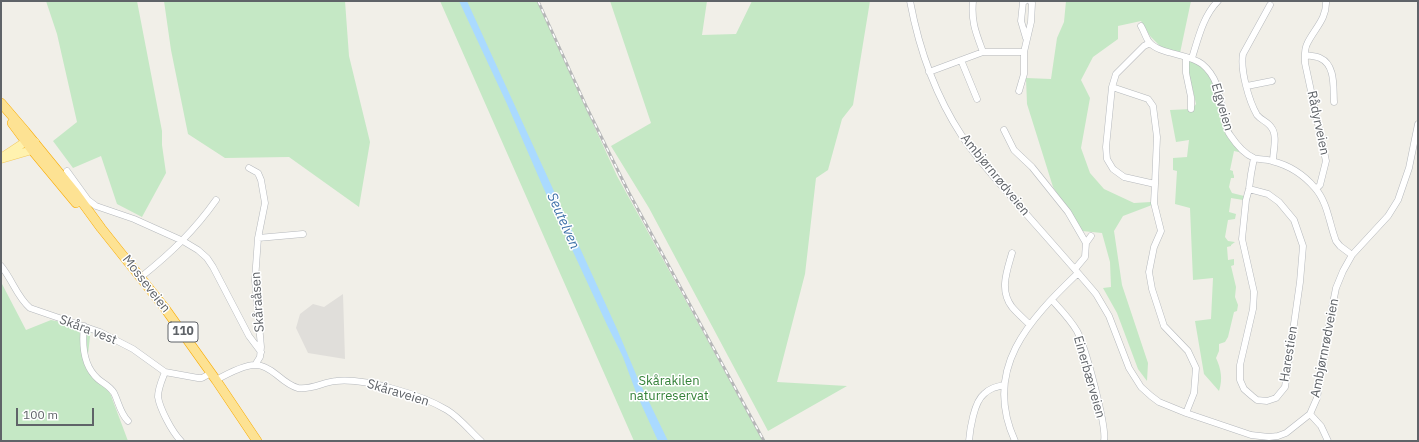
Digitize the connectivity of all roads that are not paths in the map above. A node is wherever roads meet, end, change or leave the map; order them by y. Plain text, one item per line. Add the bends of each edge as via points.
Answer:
1 (910, 1) edge
2 (973, 1) edge
3 (1025, 1) edge
4 (1030, 1) edge
5 (1218, 1) edge
6 (1326, 1) edge
7 (1270, 5) dead end
8 (1141, 26) dead end
9 (1026, 38) junction
10 (1150, 43) junction
11 (983, 52) junction
12 (1024, 52) junction
13 (1305, 55) junction
14 (1189, 58) junction
15 (961, 60) junction
16 (929, 72) junction
17 (1272, 81) dead end
18 (1246, 86) junction
19 (1112, 87) junction
20 (1019, 91) dead end
21 (977, 99) dead end
22 (1334, 102) dead end
23 (1, 103) edge
24 (1, 109) edge
25 (1191, 109) dead end
26 (1418, 124) edge
27 (1004, 130) dead end
28 (25, 142) junction
29 (33, 146) junction
30 (1, 158) edge
31 (1254, 158) junction
32 (1273, 161) junction
33 (249, 168) dead end
34 (67, 171) dead end
35 (1155, 184) junction
36 (1249, 189) junction
37 (1316, 189) junction
38 (216, 200) dead end
39 (302, 234) dead end
40 (1091, 236) dead end
41 (258, 238) junction
42 (182, 241) junction
43 (1086, 243) junction
44 (1012, 253) dead end
45 (1352, 255) junction
46 (1, 266) edge
47 (1077, 271) junction
48 (141, 277) junction
49 (1052, 300) junction
50 (1030, 325) junction
51 (84, 326) junction
52 (261, 352) junction
53 (255, 365) junction
54 (164, 372) junction
55 (214, 376) junction
56 (1004, 385) junction
57 (1186, 413) junction
58 (1310, 414) junction
59 (128, 420) dead end
60 (1105, 440) edge
61 (181, 441) edge
62 (257, 441) edge
63 (481, 441) edge
64 (969, 441) edge
65 (1015, 441) edge
66 (1328, 441) edge

1 - 16 street, Ambjørnrødveien via 917,37
2 - 11 street via 972,20
3 - 9 street via 1021,21
4 - 9 street via 1031,22
5 - 14 street via 1203,24
6 - 13 street, Rådyrveien via 1323,20 1306,45
7 - 18 street via 1243,54
8 - 10 street
9 - 12 street
10 - 14 street, Elgveien via 1164,51
10 - 19 street via 1116,74
11 - 12 street
11 - 15 street
12 - 20 street via 1024,74
13 - 22 street, Rådyrveien via 1320,58 1328,64 1332,72
13 - 37 street, Rådyrveien via 1326,161 1320,185
14 - 25 street, Elgveien via 1186,73
14 - 31 street, Elgveien via 1201,63 1215,80 1228,134 1239,147
15 - 16 street
15 - 21 street
16 - 47 street, Ambjørnrødveien via 945,107 967,143 990,173
17 - 18 street
18 - 32 street via 1258,116 1272,127
19 - 35 street via 1148,99 1154,106 1157,137
19 - 35 street via 1107,159 1113,169 1124,177
23 - 29 highway, Mosseveien / 110
24 - 28 highway, Mosseveien / 110
26 - 45 street, Ambjørnrødveien via 1398,200 1388,216
27 - 43 street via 1014,150 1032,167 1068,212
28 - 29 highway, Mosseveien / 110
28 - 30 main road
29 - 30 main road
29 - 48 highway, Mosseveien / 110 via 91,220 101,228
31 - 32 street, Elgveien
31 - 36 street, Harestien
32 - 37 street, Elgveien via 1290,168
33 - 41 street, Skåraåsen via 258,173 265,203
34 - 42 street via 88,200 96,206 134,219
35 - 57 street via 1154,203 1161,230 1154,247 1149,272 1164,326 1188,351 1196,368 1194,393
36 - 36 street, Harestien via 1242,239 1254,292 1253,309 1240,365 1240,380 1244,389 1252,396 1267,402 1276,398 1285,387 1303,246 1294,220 1279,202 1268,194
37 - 45 street, Elgveien via 1325,204 1336,241
38 - 42 street
39 - 41 street
40 - 43 street
41 - 52 street, Skåraåsen via 255,280
42 - 48 street
42 - 52 street via 198,250 210,263 249,336
43 - 47 street via 1085,257
44 - 50 street via 1004,291 1012,307
45 - 58 street, Ambjørnrødveien via 1342,271 1336,288 1317,398
46 - 51 street, Skåra vest via 30,308
47 - 49 street
47 - 57 street, Ambjørnrødveien via 1106,310 1129,368 1141,387 1159,402
48 - 55 highway, Mosseveien / 110
49 - 50 street
49 - 60 street, Einerbærveien via 1070,319 1078,333 1099,406
50 - 56 street via 1016,346
51 - 54 street, Skåra vest via 120,342
51 - 59 street via 86,358 90,368 97,378 109,385 123,416
52 - 53 street, Skåraåsen
53 - 55 street
53 - 63 street, Skåraveien via 271,371 296,388 310,388 336,381 372,384 403,392 447,411
54 - 55 street, Skåra vest via 198,378
54 - 61 street via 158,397 167,419
55 - 62 highway, Mosseveien / 110
56 - 64 street via 992,388 982,395
56 - 65 street via 1007,418
57 - 58 street, Ambjørnrødveien via 1251,435 1269,437 1286,432
58 - 66 street via 1321,426

